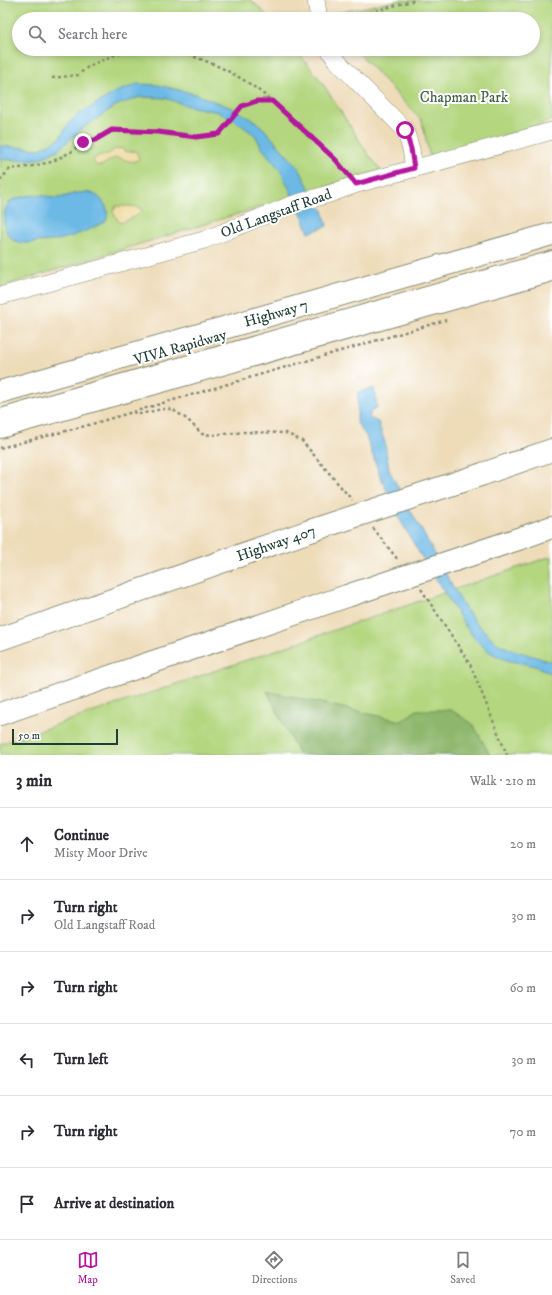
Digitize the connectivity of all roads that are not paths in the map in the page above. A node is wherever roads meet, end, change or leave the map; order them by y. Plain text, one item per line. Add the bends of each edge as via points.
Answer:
1 (316, 0) edge
2 (318, 12) edge
3 (333, 56) edge
4 (552, 131) edge
5 (414, 168) junction
6 (552, 234) edge
7 (552, 255) edge
8 (552, 270) edge
9 (0, 296) edge
10 (0, 392) edge
11 (0, 413) edge
12 (0, 427) edge
13 (552, 450) edge
14 (552, 527) edge
15 (0, 639) edge
16 (0, 714) edge

1 - 2 street
3 - 5 street via 405,130
4 - 5 street, Old Langstaff Road
5 - 9 street, Old Langstaff Road via 291,205 204,240
6 - 10 main road, Highway 7
7 - 11 lane, VIVA Rapidway
8 - 12 main road
13 - 15 main road, Highway 407, bridge
14 - 16 main road, bridge

